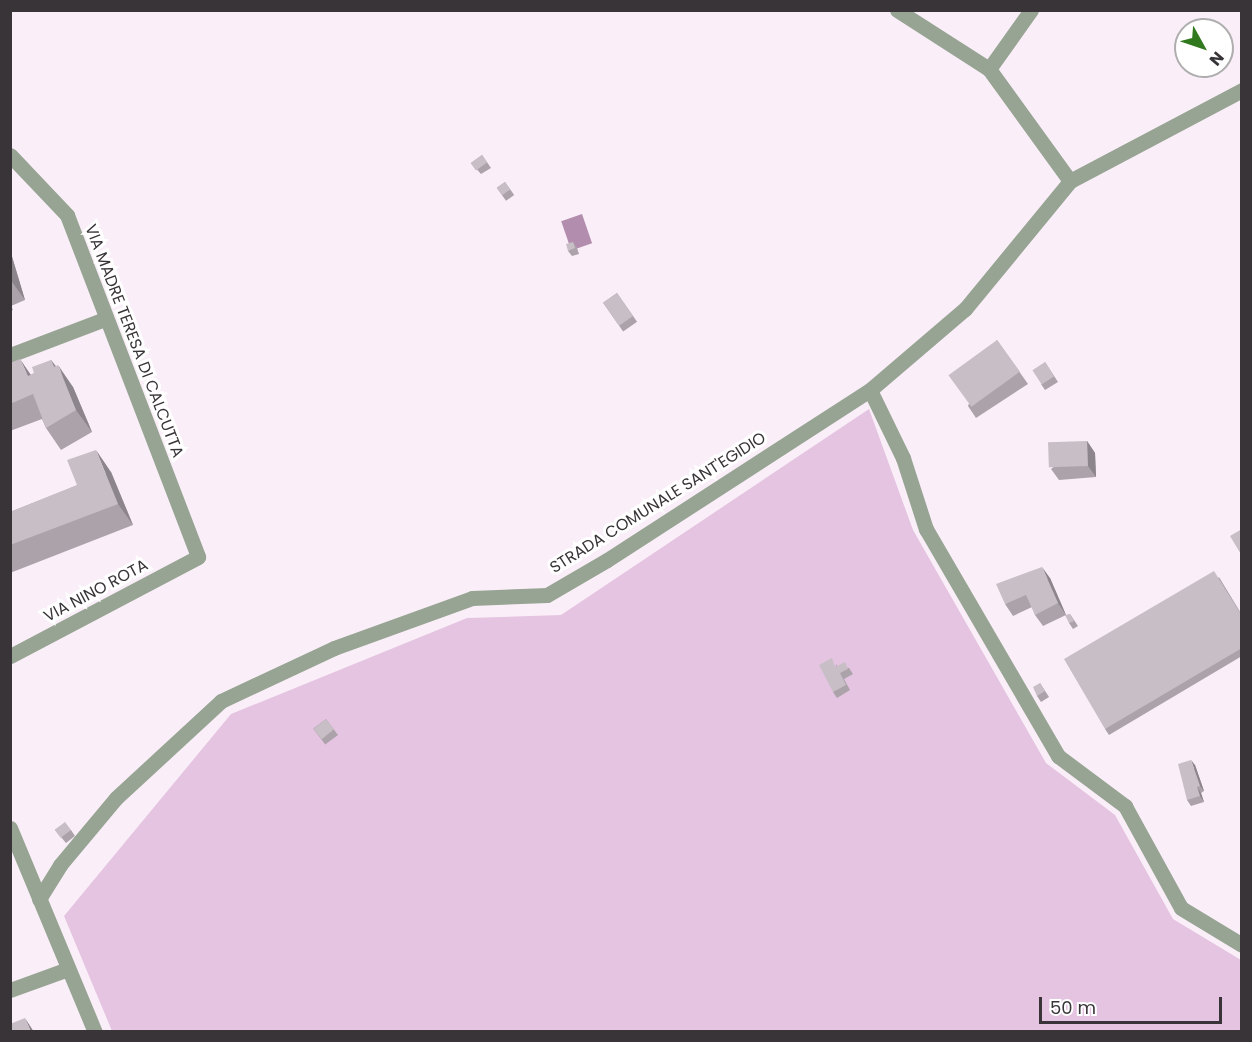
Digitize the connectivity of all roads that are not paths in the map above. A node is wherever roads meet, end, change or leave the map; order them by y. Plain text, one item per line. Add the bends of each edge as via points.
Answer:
1 (897, 10) edge
2 (1031, 10) edge
3 (989, 69) junction
4 (1242, 90) edge
5 (10, 155) edge
6 (1070, 182) junction
7 (105, 320) junction
8 (10, 356) edge
9 (870, 390) junction
10 (198, 557) joint
11 (10, 656) edge
12 (10, 828) edge
13 (39, 899) junction
14 (1242, 945) edge
15 (68, 969) junction
16 (10, 990) edge
17 (94, 1032) edge

1 - 3 street
2 - 3 street
3 - 6 street
4 - 6 street, STRADA COMUNALE SANT'EGIDIO
5 - 7 street, VIA MADRE TERESA DI CALCUTTA via 67,215
6 - 9 street, STRADA COMUNALE SANT'EGIDIO via 965,309
7 - 8 street
7 - 10 street, VIA MADRE TERESA DI CALCUTTA
9 - 13 street, STRADA COMUNALE SANT'EGIDIO via 547,595 472,598 334,648 221,701 116,798 60,864
9 - 14 street via 903,458 926,528 1058,756 1125,806 1180,908
10 - 11 street, VIA NINO ROTA
12 - 13 street
13 - 15 street
15 - 16 street
15 - 17 street

